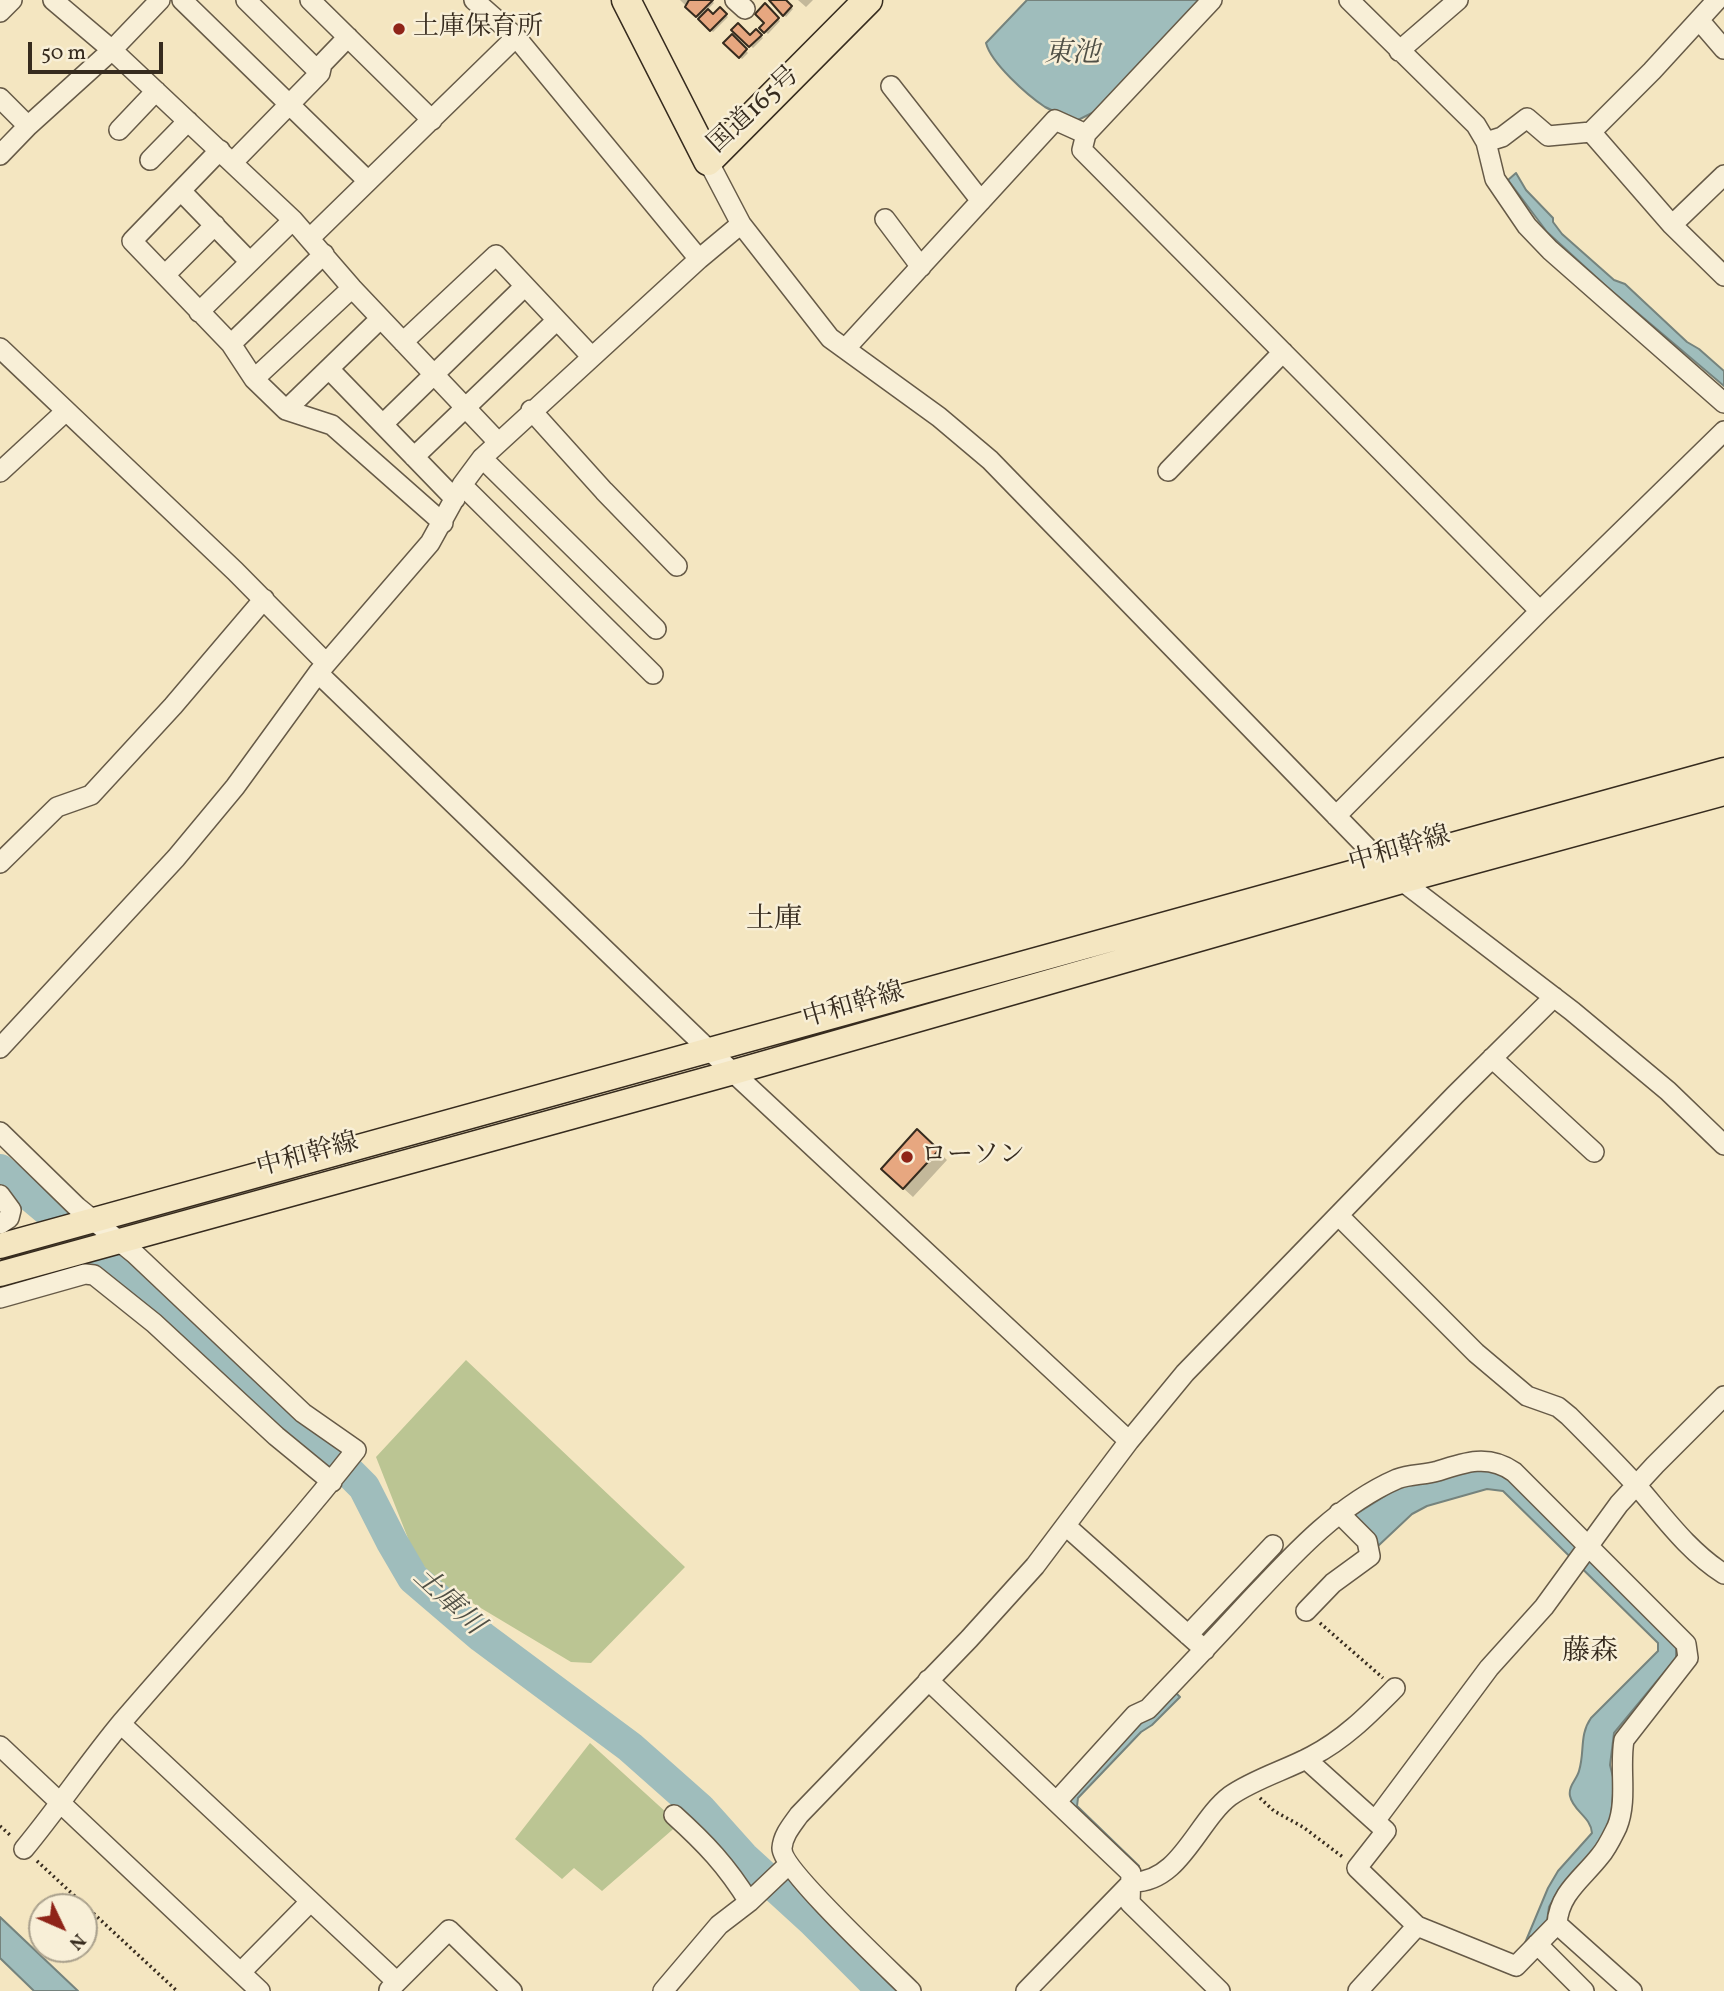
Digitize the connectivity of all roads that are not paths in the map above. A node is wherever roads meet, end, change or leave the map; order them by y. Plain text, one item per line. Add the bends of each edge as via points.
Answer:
1 (12, 0) edge
2 (53, 0) edge
3 (160, 0) edge
4 (182, 0) edge
5 (247, 0) edge
6 (310, 0) edge
7 (474, 0) edge
8 (626, 0) edge
9 (868, 0) edge
10 (1212, 0) edge
11 (1349, 0) edge
12 (1458, 0) edge
13 (1717, 0) edge
14 (0, 12) edge
15 (1699, 20) junction
16 (348, 37) junction
17 (516, 37) junction
18 (1724, 49) edge
19 (112, 50) junction
20 (1399, 51) junction
21 (320, 73) junction
22 (891, 86) dead end
23 (156, 91) junction
24 (0, 98) edge
25 (288, 104) junction
26 (432, 120) junction
27 (188, 121) junction
28 (28, 125) junction
29 (119, 130) dead end
30 (1591, 132) junction
31 (1086, 134) junction
32 (1486, 142) junction
33 (0, 155) edge
34 (227, 156) junction
35 (150, 160) dead end
36 (708, 161) junction
37 (1724, 175) edge
38 (368, 181) junction
39 (181, 191) junction
40 (981, 201) junction
41 (885, 219) dead end
42 (293, 220) junction
43 (741, 224) junction
44 (215, 225) junction
45 (1672, 225) junction
46 (310, 238) junction
47 (324, 254) junction
48 (699, 259) junction
49 (250, 262) junction
50 (920, 267) junction
51 (165, 275) junction
52 (1724, 276) edge
53 (525, 286) junction
54 (352, 288) junction
55 (199, 312) junction
56 (380, 318) junction
57 (557, 320) junction
58 (403, 342) junction
59 (232, 344) junction
60 (0, 348) edge
61 (845, 349) junction
62 (1283, 352) junction
63 (591, 356) junction
64 (328, 369) junction
65 (434, 376) junction
66 (254, 379) junction
67 (1724, 403) edge
68 (464, 407) junction
69 (286, 410) junction
70 (531, 410) junction
71 (66, 411) junction
72 (383, 424) junction
73 (1724, 431) edge
74 (498, 442) junction
75 (414, 457) junction
76 (482, 458) junction
77 (1168, 471) dead end
78 (0, 472) edge
79 (458, 492) junction
80 (443, 523) junction
81 (677, 566) dead end
82 (264, 599) junction
83 (1540, 611) junction
84 (656, 629) dead end
85 (322, 668) junction
86 (653, 674) dead end
87 (1724, 770) edge
88 (1724, 793) edge
89 (1336, 816) junction
90 (0, 863) edge
91 (1382, 863) junction
92 (1402, 881) junction
93 (1554, 997) junction
94 (0, 1048) edge
95 (709, 1050) junction
96 (1492, 1058) junction
97 (734, 1072) junction
98 (0, 1132) edge
99 (1724, 1145) edge
100 (1594, 1152) dead end
101 (0, 1195) edge
102 (1339, 1216) junction
103 (87, 1222) junction
104 (0, 1223) edge
105 (112, 1242) junction
106 (0, 1247) edge
107 (74, 1253) junction
108 (0, 1274) edge
109 (0, 1290) edge
110 (0, 1298) edge
111 (1724, 1396) edge
112 (1129, 1441) junction
113 (331, 1482) junction
114 (1636, 1485) junction
115 (1339, 1513) junction
116 (1066, 1526) junction
117 (1273, 1545) dead end
118 (1587, 1545) junction
119 (1724, 1574) edge
120 (1306, 1611) road end
121 (1188, 1635) junction
122 (1205, 1650) junction
123 (928, 1680) junction
124 (1395, 1688) road end
125 (121, 1724) junction
126 (0, 1746) edge
127 (1306, 1759) junction
128 (1057, 1801) junction
129 (61, 1804) junction
130 (674, 1815) dead end
131 (1375, 1821) junction
132 (24, 1849) road end
133 (789, 1865) junction
134 (1132, 1882) junction
135 (310, 1902) junction
136 (749, 1902) junction
137 (1558, 1924) junction
138 (1417, 1926) junction
139 (1537, 1944) junction
140 (241, 1972) junction
141 (393, 1987) edge
142 (260, 1991) edge
143 (512, 1991) edge
144 (663, 1991) edge
145 (911, 1991) edge
146 (1026, 1991) edge
147 (1220, 1991) edge
148 (1358, 1991) edge
149 (1584, 1991) edge
150 (1632, 1991) edge

1 - 14 street
2 - 19 street
3 - 19 street
4 - 25 street
5 - 21 street
6 - 16 street
7 - 17 street
8 - 36 highway, 国道165号
9 - 36 highway, 国道165号
10 - 31 street
11 - 20 street
12 - 20 street
13 - 15 street
15 - 18 street
15 - 30 street
16 - 21 street via 322,64
16 - 26 street
17 - 26 street
17 - 48 street
19 - 23 street
19 - 28 street
20 - 32 street via 1476,125
21 - 25 street
22 - 40 street
23 - 27 street
23 - 29 street
24 - 28 street
25 - 34 street
25 - 38 street
26 - 38 street
27 - 34 street
27 - 35 street
28 - 33 street
30 - 32 street via 1548,136 1527,118 1502,137
30 - 45 street
31 - 40 street via 1055,120
31 - 62 street via 1082,150
32 - 67 street via 1495,179 1527,226
34 - 39 street
34 - 42 street
36 - 43 street
37 - 45 street
38 - 46 street
39 - 44 street
39 - 51 street via 132,241
40 - 50 street
41 - 50 street
42 - 46 street
42 - 49 street
43 - 48 street
43 - 61 street via 817,324
44 - 49 street
44 - 51 street
45 - 52 street
46 - 47 street
47 - 54 street
47 - 59 street
48 - 63 street
49 - 55 street
50 - 61 street
51 - 55 street
53 - 57 street
53 - 58 street via 496,255
53 - 65 street
54 - 56 street
54 - 66 street
55 - 59 street
56 - 58 street
56 - 64 street
57 - 63 street
57 - 68 street
58 - 65 street
59 - 66 street
60 - 71 street
61 - 89 street via 990,460
62 - 77 street
62 - 83 street
63 - 70 street
64 - 69 street
64 - 72 street
65 - 68 street
65 - 72 street
66 - 69 street
68 - 74 street
68 - 75 street
69 - 80 street via 332,425
70 - 74 street
70 - 81 street
71 - 78 street
71 - 82 street
72 - 75 street
73 - 83 street
74 - 76 street
75 - 79 street
76 - 79 street
76 - 84 street
79 - 80 street
79 - 86 street
80 - 85 street
82 - 85 street
82 - 90 street via 91,795 57,807
83 - 89 street
85 - 94 street via 235,787 176,858
85 - 95 street
87 - 91 main road, 中和幹線
88 - 92 main road, 中和幹線
89 - 91 street
91 - 92 street
91 - 95 main road, 中和幹線
92 - 93 street
92 - 97 main road, 中和幹線
93 - 96 street
93 - 99 street via 1685,1105
95 - 97 street
95 - 103 main road, 中和幹線
96 - 100 street
96 - 102 street
97 - 105 main road, 中和幹線
97 - 112 street
98 - 103 street
101 - 104 street via 11,1210 9,1218
102 - 112 street via 1193,1365
102 - 114 street via 1476,1353 1527,1396 1569,1416
103 - 105 street
103 - 106 main road, 中和幹線
105 - 107 main road, 中和幹線
105 - 113 street via 303,1413 356,1450
107 - 108 main road, 中和幹線
107 - 109 street
110 - 113 street via 94,1275
111 - 114 street
112 - 116 street
113 - 125 street
114 - 118 street
114 - 119 street via 1677,1534
115 - 118 street via 1397,1479 1472,1460 1506,1466
115 - 120 street via 1367,1541 1370,1556 1333,1583
115 - 122 street
116 - 121 street
116 - 123 street via 1003,1602
117 - 121 street
118 - 131 street via 1544,1607 1489,1668
118 - 137 street via 1686,1644 1688,1658 1624,1740 1617,1826 1602,1854 1564,1897
121 - 122 street
122 - 128 street via 1148,1709 1135,1715
123 - 128 street
123 - 133 street via 793,1823 782,1848
124 - 127 street via 1338,1740
125 - 129 street
125 - 135 street
126 - 129 street
127 - 131 street
127 - 134 street via 1230,1797 1170,1866 1157,1876
128 - 134 street via 1131,1873
129 - 132 street
129 - 140 street
130 - 136 street via 715,1852
131 - 138 street via 1386,1832 1357,1868
133 - 136 street
133 - 145 street
134 - 146 street
134 - 147 street via 1130,1903
135 - 140 street
135 - 141 street
136 - 144 street via 719,1925
137 - 139 street
137 - 150 street
138 - 139 street via 1516,1966
138 - 148 street
139 - 149 street
140 - 142 street
141 - 143 street via 449,1930

